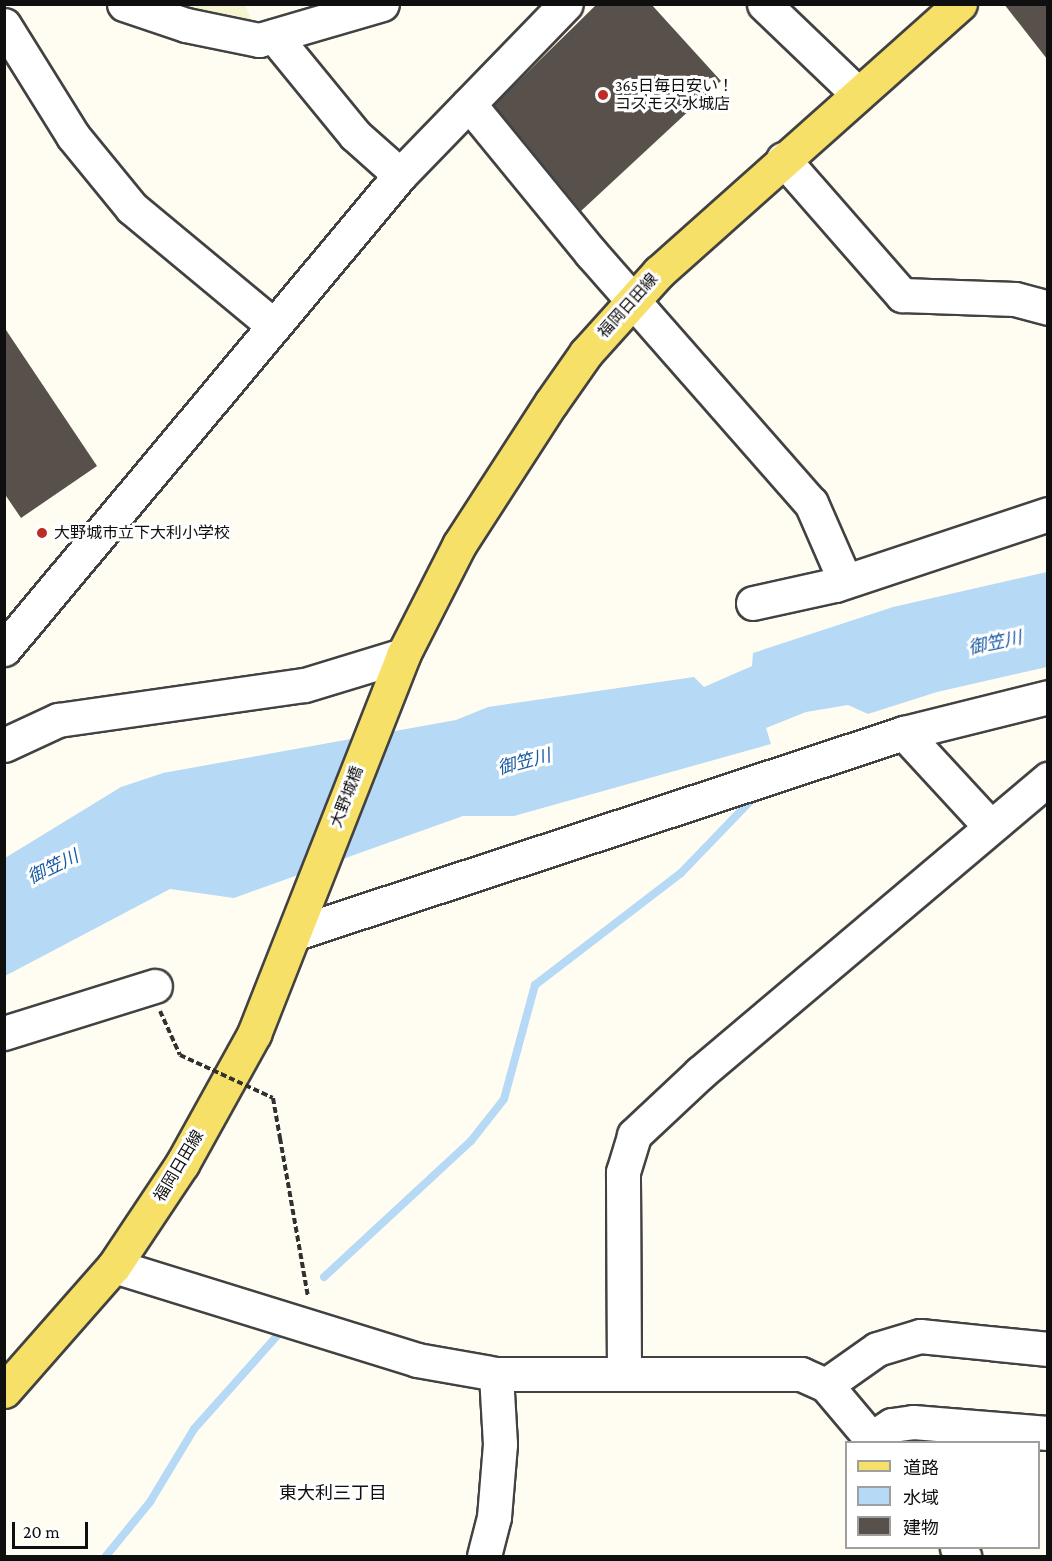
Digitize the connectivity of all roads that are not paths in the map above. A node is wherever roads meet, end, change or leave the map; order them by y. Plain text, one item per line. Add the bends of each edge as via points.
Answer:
1 (124, 4) edge
2 (382, 4) edge
3 (566, 4) edge
4 (764, 4) edge
5 (960, 4) edge
6 (4, 25) edge
7 (274, 36) junction
8 (858, 94) junction
9 (469, 104) junction
10 (783, 159) junction
11 (400, 175) junction
12 (634, 298) junction
13 (1047, 308) edge
14 (273, 325) junction
15 (1047, 514) edge
16 (845, 581) junction
17 (753, 603) dead end
18 (4, 650) edge
19 (403, 655) junction
20 (391, 686) joint
21 (1047, 697) edge
22 (904, 733) junction
23 (4, 745) edge
24 (1047, 778) edge
25 (989, 825) junction
26 (299, 921) junction
27 (158, 999) road end
28 (4, 1033) edge
29 (114, 1266) junction
30 (1047, 1349) edge
31 (624, 1371) junction
32 (496, 1374) junction
33 (826, 1385) junction
34 (4, 1391) edge
35 (1047, 1432) edge
36 (873, 1441) edge
37 (483, 1557) edge

1 - 7 street via 186,25 259,40
2 - 7 street
3 - 9 street
4 - 8 street
5 - 8 main road, 福岡日田線
6 - 14 street via 73,136 132,208
7 - 11 street via 354,135
8 - 10 main road, 福岡日田線
9 - 11 street
9 - 12 street via 591,254
10 - 12 main road, 福岡日田線
10 - 13 street via 902,295 1015,298
11 - 14 street
12 - 16 street via 811,503
12 - 19 main road, 福岡日田線 via 544,412 459,545
14 - 18 street
15 - 16 street
16 - 17 street
19 - 20 main road, 福岡日田線
19 - 23 street via 305,685 58,720
20 - 26 main road, 大野城橋
21 - 22 street
22 - 25 street
22 - 26 street
24 - 25 street
25 - 31 street via 634,1136 623,1172
26 - 29 main road, 福岡日田線 via 243,1054 182,1164
27 - 28 street
29 - 32 street via 304,1321 417,1360
29 - 34 main road, 福岡日田線
30 - 33 street via 920,1336 877,1349
31 - 32 street
31 - 33 street via 801,1374
32 - 37 street via 500,1444 494,1517
33 - 36 street
35 - 36 street via 913,1422 892,1425

